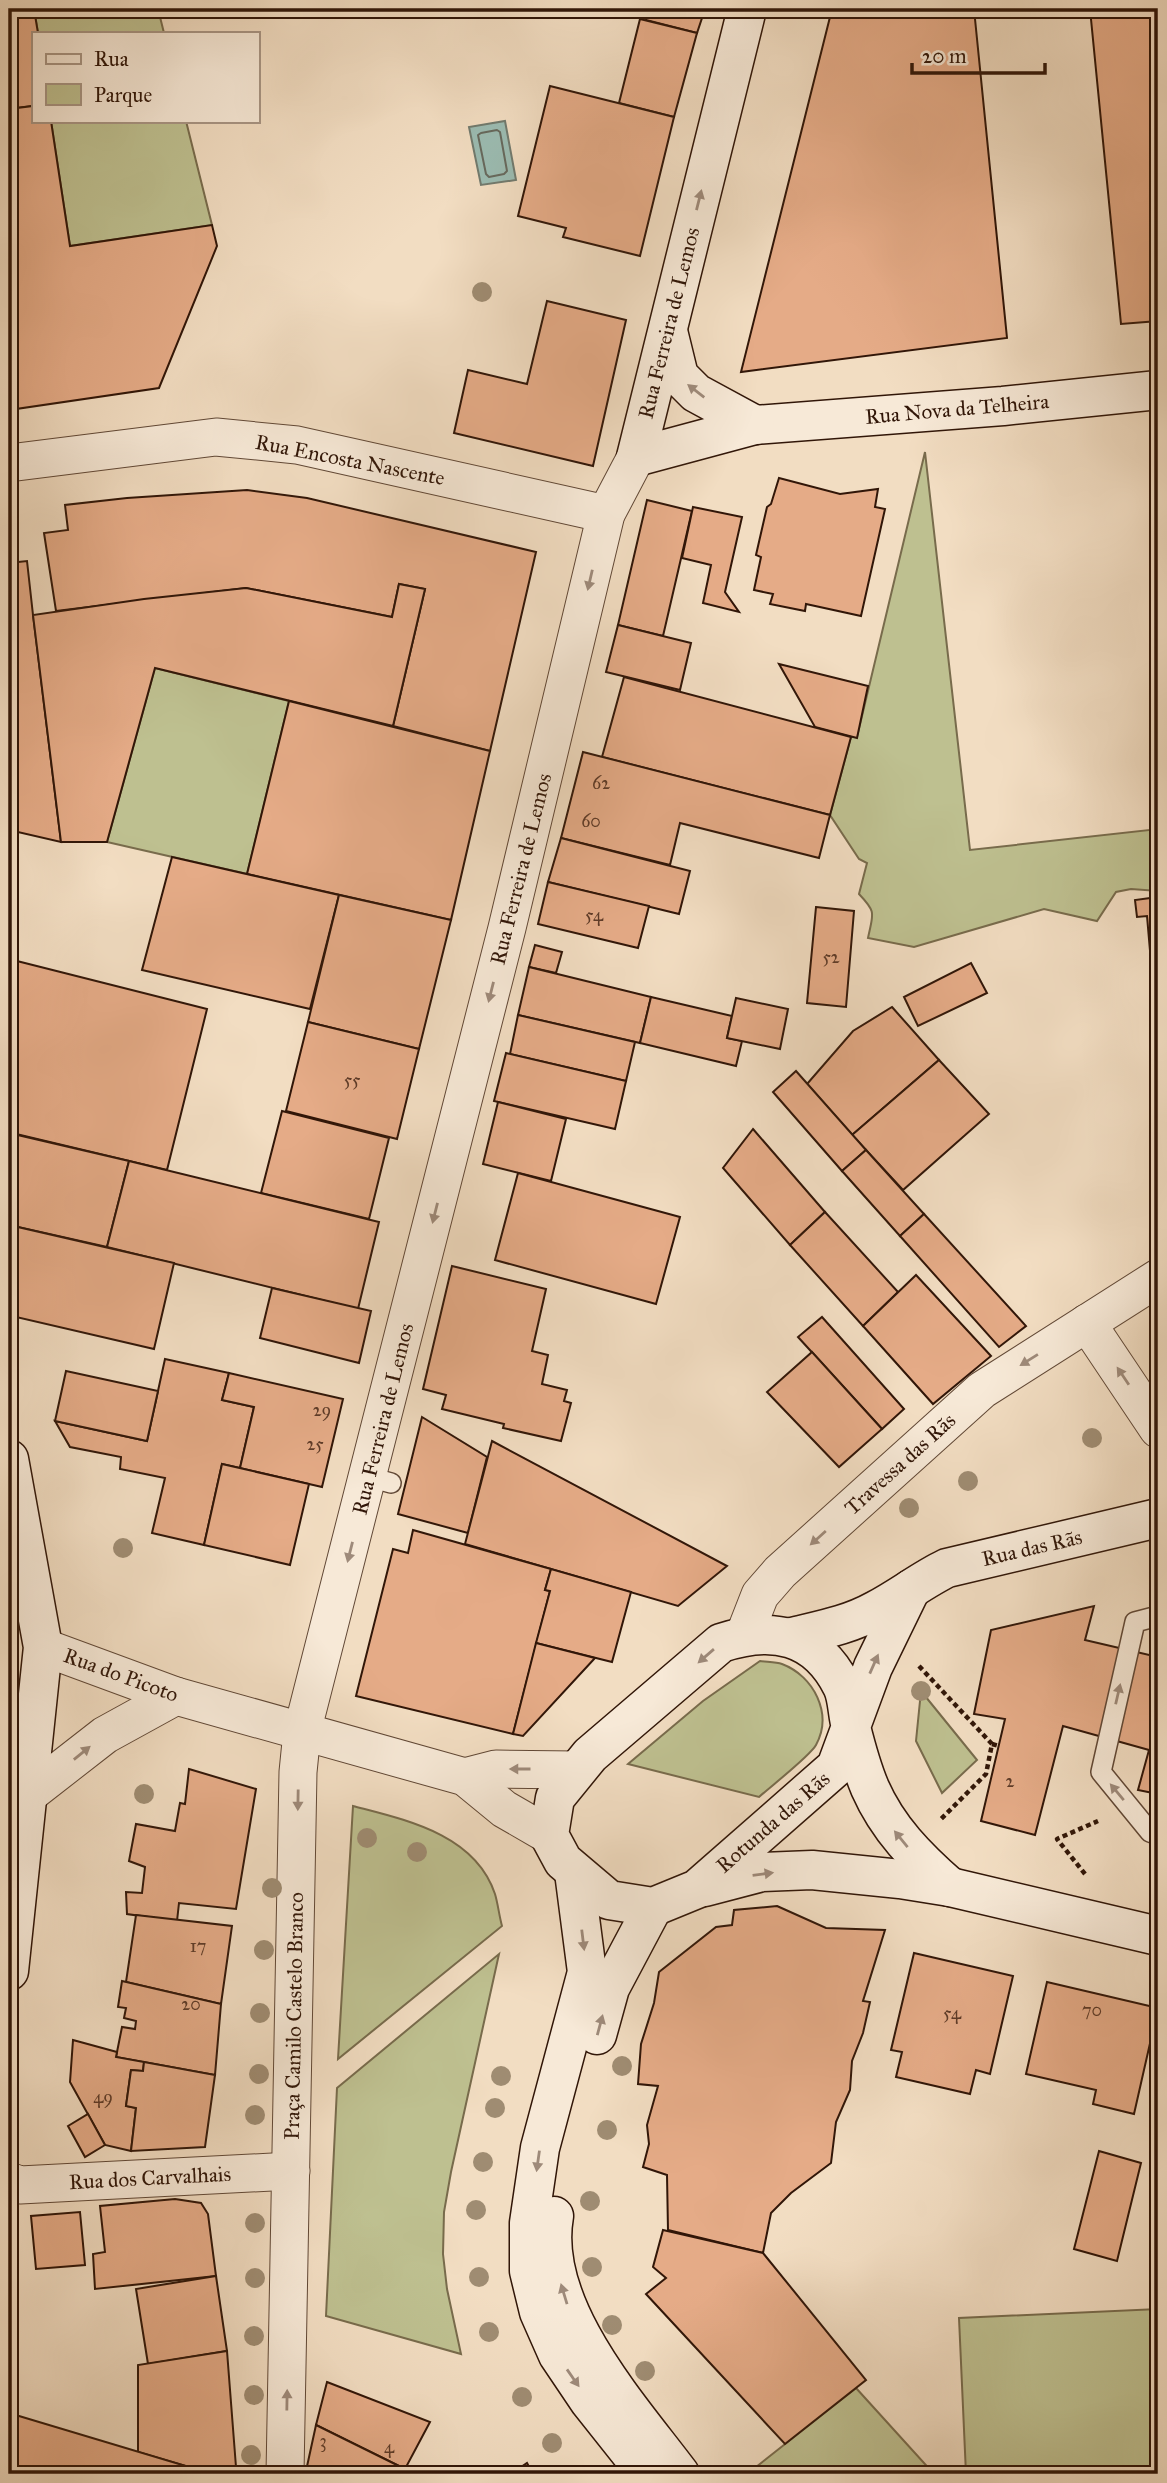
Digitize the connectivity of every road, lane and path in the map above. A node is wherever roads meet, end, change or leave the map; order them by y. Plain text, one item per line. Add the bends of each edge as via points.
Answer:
1 (747, 9) edge
2 (668, 328) junction
3 (1158, 390) edge
4 (755, 425) junction
5 (636, 457) junction
6 (9, 463) edge
7 (606, 514) junction
8 (1158, 1278) edge
9 (1087, 1323) junction
10 (1158, 1429) edge
11 (9, 1460) edge
12 (1158, 1518) edge
13 (911, 1589) junction
14 (1158, 1616) edge
15 (744, 1636) junction
16 (792, 1637) junction
17 (43, 1647) junction
18 (916, 1663) dead end
19 (176, 1696) junction
20 (851, 1728) junction
21 (302, 1732) junction
22 (992, 1744) junction
23 (999, 1746) dead end
24 (576, 1770) junction
25 (466, 1777) junction
26 (28, 1795) junction
27 (1098, 1821) dead end
28 (934, 1826) dead end
29 (549, 1835) junction
30 (1158, 1835) edge
31 (574, 1872) junction
32 (1088, 1878) dead end
33 (950, 1887) junction
34 (696, 1889) junction
35 (653, 1907) junction
36 (1158, 1936) edge
37 (9, 1971) edge
38 (291, 2171) junction
39 (9, 2181) edge
40 (286, 2471) edge
41 (647, 2474) edge
42 (680, 2474) edge

2 -> 1 main road, Rua Ferreira de Lemos
4 -> 2 main road via 696,393 679,376
2 - 5 main road, Rua Ferreira de Lemos
3 - 4 main road, Rua Nova da Telheira
4 - 5 main road, Rua Nova da Telheira
5 - 7 street, Rua Ferreira de Lemos
6 - 7 street, Rua Encosta Nascente via 216,437 309,447
7 -> 21 street, Rua Ferreira de Lemos via 380,1480
8 - 9 street, Travessa das Rãs
10 -> 9 street
9 -> 15 street, Travessa das Rãs via 982,1390 780,1572 760,1595
11 - 17 main road, Rua do Picoto
12 - 13 main road, Rua das Rãs via 947,1569
13 - 16 main road, Rua das Rãs via 843,1625
20 -> 13 main road via 873,1667
30 -> 14 lane via 1150,1832 1101,1772 1135,1622
15 - 16 main road
15 -> 24 main road via 721,1643
16 - 20 main road via 820,1653 843,1687
17 - 19 street, Rua do Picoto
17 - 26 main road
18 - 22 path
19 - 21 street, Rua do Picoto
26 -> 19 street via 105,1735
33 -> 20 main road via 885,1818
20 - 34 main road, Rotunda das Rãs via 836,1767
21 - 25 street
21 -> 38 street, Praça Camilo Castelo Branco
22 - 23 path
22 - 28 path via 986,1774
24 -> 25 street via 496,1769
24 - 29 main road via 555,1798
25 - 29 street via 504,1809
26 - 37 main road
27 - 32 path via 1057,1839
29 - 31 main road
31 - 35 main road via 609,1900
31 -> 41 main road via 587,1972 540,2148 529,2223 529,2271 539,2312 558,2355
34 -> 33 main road via 762,1872 812,1870
33 - 36 main road
34 - 35 main road, Rotunda das Rãs
42 -> 35 main road via 582,2341 555,2262 553,2221 567,2146 610,1988
38 - 39 street, Rua dos Carvalhais via 20,2185
40 -> 38 street, Praça Camilo Castelo Branco

